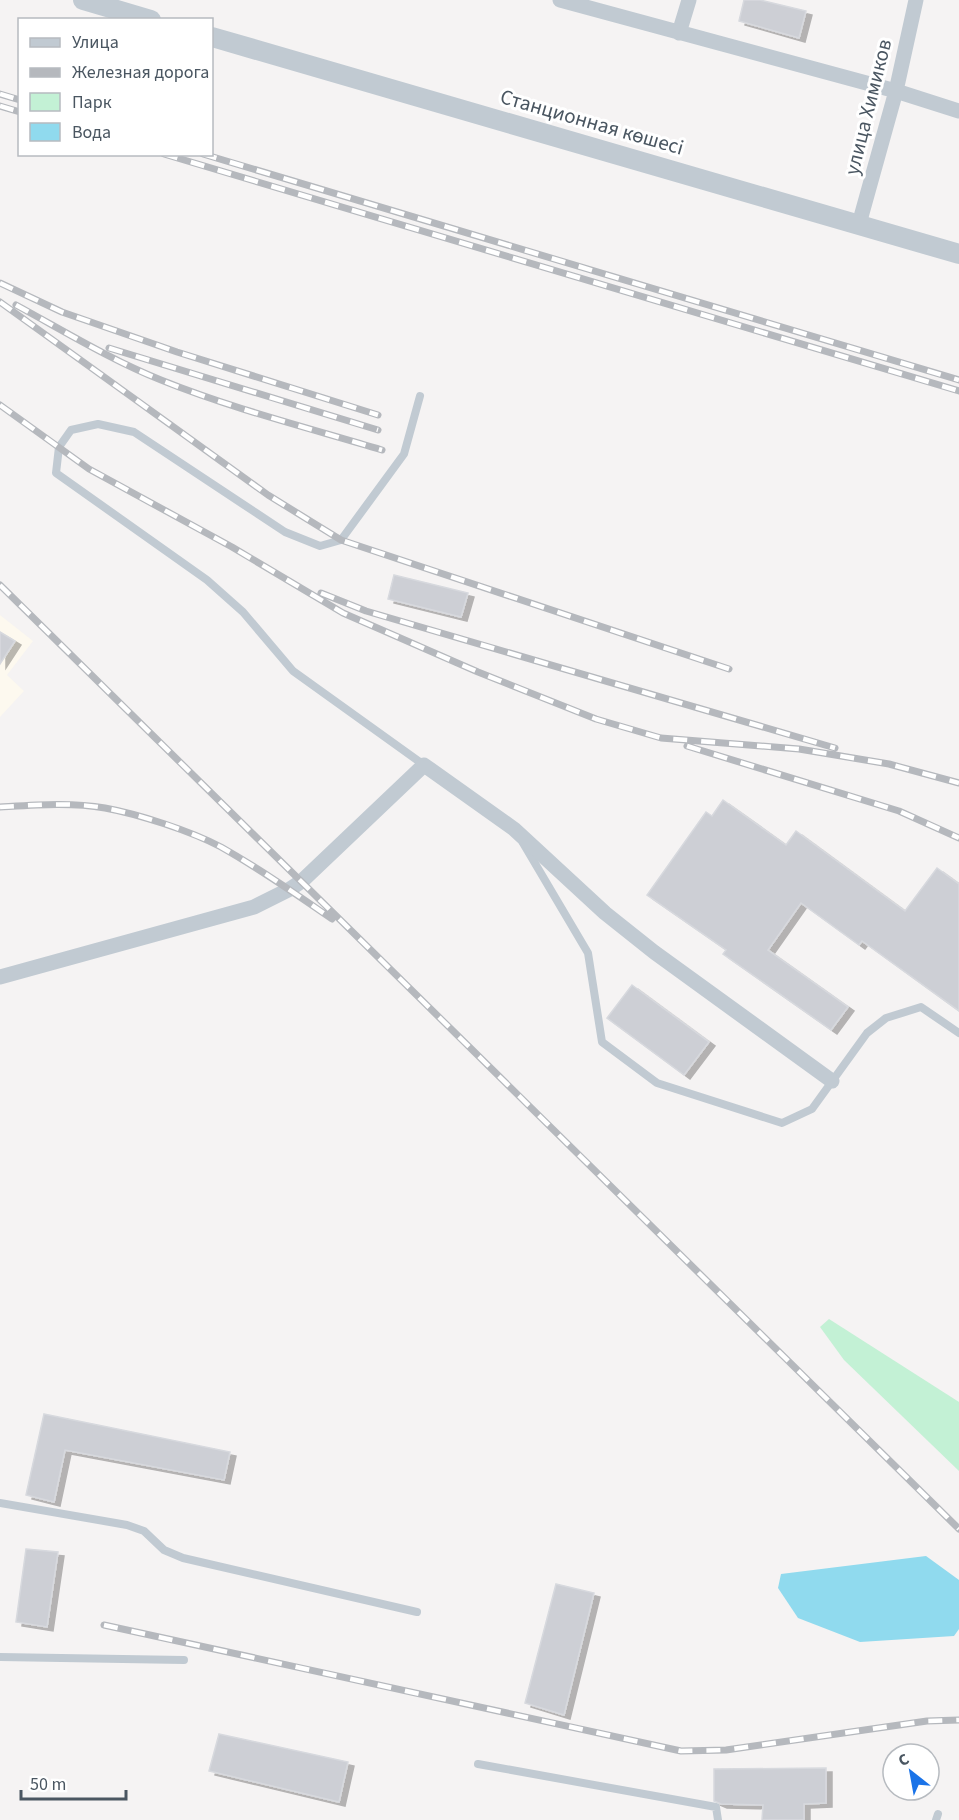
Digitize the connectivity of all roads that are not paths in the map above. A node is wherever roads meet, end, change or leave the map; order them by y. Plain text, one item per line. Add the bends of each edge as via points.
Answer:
1 (84, 0) edge
2 (560, 0) edge
3 (689, 0) edge
4 (916, 0) edge
5 (144, 18) edge
6 (679, 33) junction
7 (213, 37) edge
8 (896, 91) junction
9 (959, 111) edge
10 (859, 224) junction
11 (959, 254) edge
12 (420, 396) dead end
13 (424, 765) junction
14 (514, 829) junction
15 (0, 977) edge
16 (959, 1034) edge
17 (832, 1081) junction
18 (0, 1503) edge
19 (417, 1612) dead end
20 (0, 1657) edge
21 (184, 1660) dead end
22 (478, 1764) dead end
23 (718, 1820) edge

1 - 5 street
2 - 6 street
3 - 6 street
4 - 8 street, улица Химиков
6 - 8 street
7 - 10 street, Станционная көшесі
8 - 9 street
8 - 10 street, улица Химиков
10 - 11 street, Станционная көшесі
12 - 13 lane via 404,454 341,540 320,546 285,532 135,432 98,424 71,430 59,447 56,473 207,580 243,612 293,671
13 - 14 street
13 - 15 street via 302,881 254,907
14 - 17 street via 613,920
14 - 17 lane via 588,953 602,1042 657,1083 782,1123 813,1109
16 - 17 lane via 921,1007 886,1018 867,1033
18 - 19 lane via 127,1525 144,1531 165,1550 183,1558
20 - 21 lane
22 - 23 lane via 716,1807

